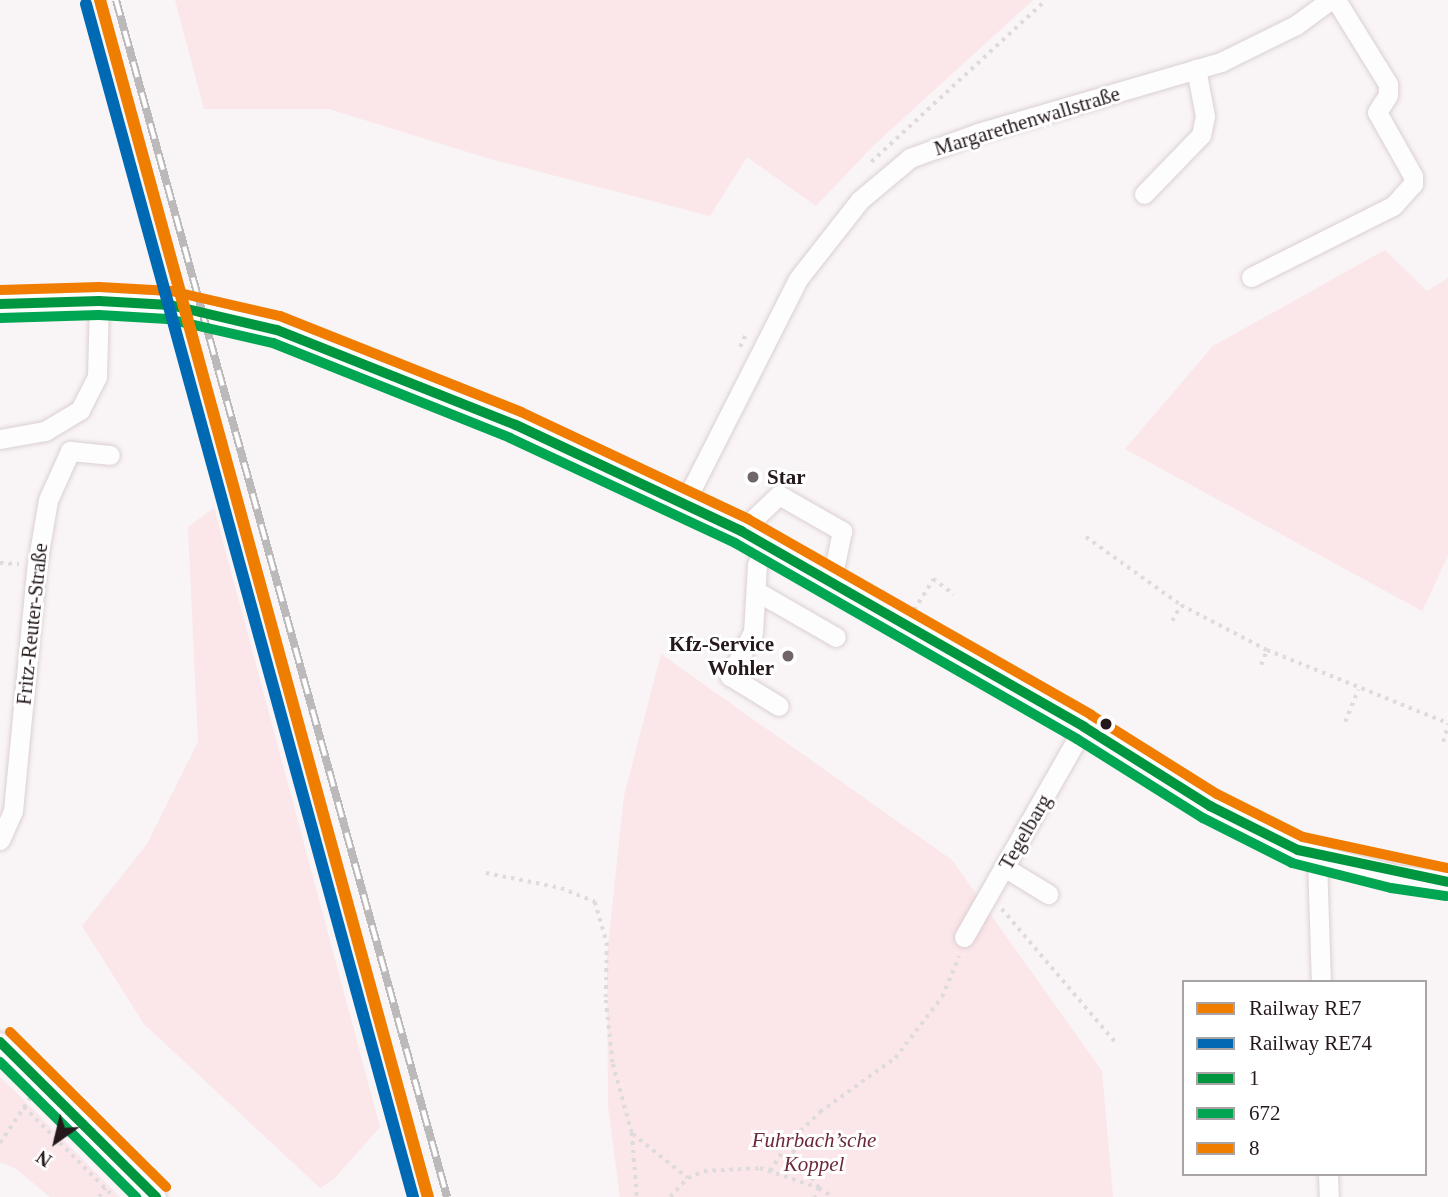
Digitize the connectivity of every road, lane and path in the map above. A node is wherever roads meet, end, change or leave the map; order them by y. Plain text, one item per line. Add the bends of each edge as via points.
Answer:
1 (1330, 0) edge
2 (1336, 0) edge
3 (1196, 69) junction
4 (1144, 194) dead end
5 (1251, 277) dead end
6 (99, 301) junction
7 (0, 304) edge
8 (0, 439) edge
9 (110, 455) dead end
10 (685, 502) junction
11 (741, 531) junction
12 (1086, 537) dead end
13 (765, 545) junction
14 (831, 584) junction
15 (756, 591) junction
16 (954, 594) dead end
17 (1181, 605) junction
18 (1172, 621) dead end
19 (904, 627) junction
20 (836, 637) dead end
21 (1267, 650) junction
22 (1261, 665) dead end
23 (1358, 690) junction
24 (779, 706) dead end
25 (1345, 722) dead end
26 (1448, 724) edge
27 (1084, 727) junction
28 (1443, 741) dead end
29 (0, 840) edge
30 (1317, 858) junction
31 (1004, 867) junction
32 (486, 873) dead end
33 (1448, 882) edge
34 (990, 894) junction
35 (1048, 894) dead end
36 (964, 937) joint
37 (1321, 980) edge
38 (0, 1042) edge
39 (1117, 1044) dead end
40 (41, 1083) junction
41 (24, 1107) junction
42 (632, 1133) junction
43 (0, 1143) edge
44 (788, 1143) junction
45 (770, 1171) junction
46 (1328, 1176) edge
47 (688, 1178) junction
48 (105, 1188) junction
49 (819, 1188) junction
50 (99, 1197) edge
51 (114, 1197) edge
52 (156, 1197) edge
53 (637, 1197) edge
54 (670, 1197) edge
55 (815, 1197) edge
56 (833, 1197) edge
57 (1329, 1197) edge

1 - 3 street, Margarethenwallstraße via 1296,24 1221,62
2 - 5 street via 1388,84 1388,95 1377,112 1413,184 1392,206
3 - 4 street via 1205,116 1201,135
3 - 10 street, Margarethenwallstraße via 978,133 911,158 860,200 797,279
6 - 7 street
6 - 8 street via 97,377 80,410 45,431
6 - 10 street via 170,305 276,330 516,425
9 - 29 street, Fritz-Reuter-Straße via 70,451 48,500 37,564 13,811
10 - 11 street
11 - 13 street
11 - 14 street via 779,495 842,531
12 - 17 path
13 - 14 street
13 - 15 street via 757,565
14 - 19 street
15 - 20 street
15 - 24 street via 753,632 730,676
16 - 19 path via 933,579
17 - 18 path
17 - 21 path
19 - 27 street
21 - 22 path
21 - 23 path
23 - 25 path
23 - 26 path
26 - 28 path
27 - 30 street via 1210,806
27 - 31 street, Tegelbarg
30 - 33 street
30 - 37 street
31 - 34 street, Tegelbarg
31 - 35 street
32 - 42 path via 561,888 595,902 607,943 606,1000 614,1064
34 - 36 street, Tegelbarg
34 - 39 path
36 - 44 path via 942,997 895,1058 836,1099
38 - 40 street
40 - 41 path
40 - 52 street
41 - 43 path
41 - 48 path
42 - 47 path
42 - 53 path
44 - 45 path
44 - 49 path
45 - 47 path via 704,1171
45 - 49 path
46 - 57 street
47 - 54 path
48 - 50 path
48 - 51 path
49 - 55 path
49 - 56 path

